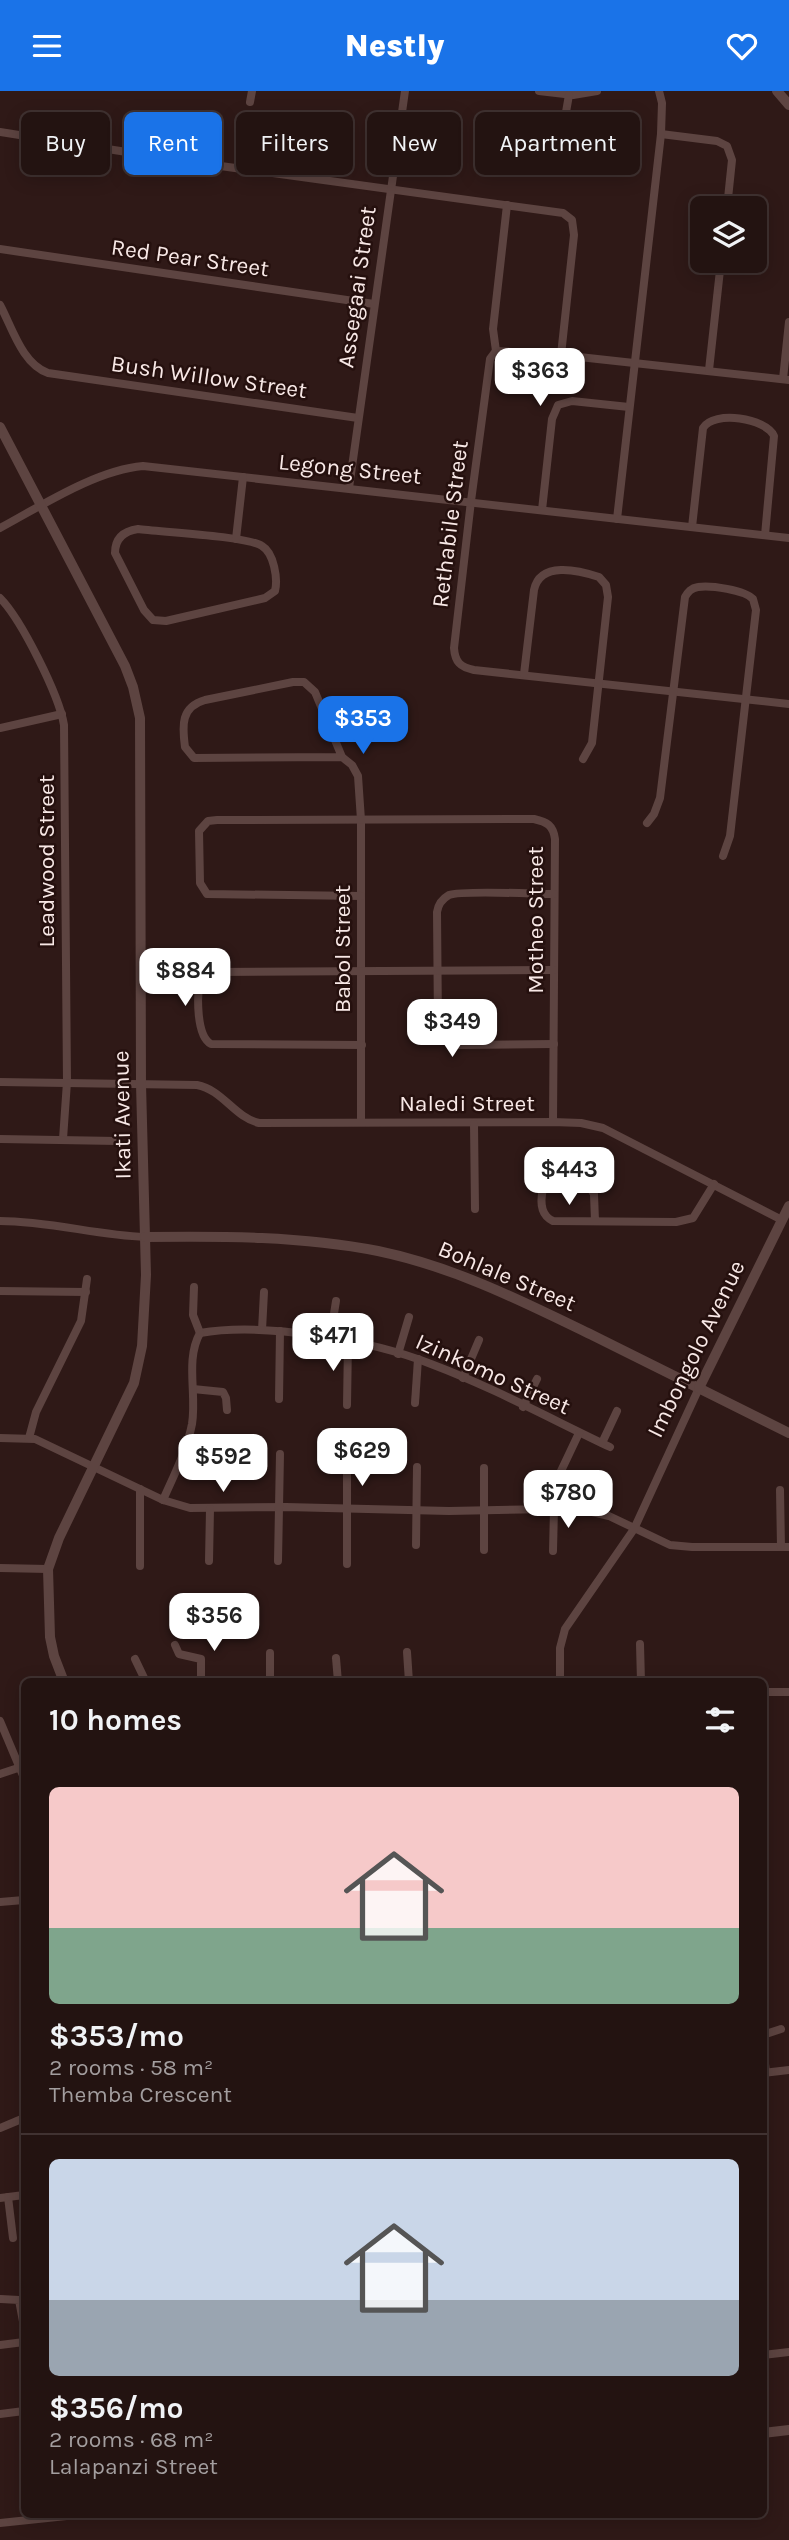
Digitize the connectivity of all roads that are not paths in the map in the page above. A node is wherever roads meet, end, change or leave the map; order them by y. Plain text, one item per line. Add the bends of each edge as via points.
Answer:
1 (252, 91) edge
2 (405, 91) edge
3 (539, 91) edge
4 (597, 91) edge
5 (659, 91) edge
6 (777, 91) edge
7 (569, 95) junction
8 (250, 102) dead end
9 (789, 105) edge
10 (566, 112) edge
11 (0, 132) edge
12 (661, 134) junction
13 (391, 189) junction
14 (728, 196) edge
15 (507, 205) junction
16 (0, 249) edge
17 (720, 273) edge
18 (374, 304) junction
19 (0, 305) edge
20 (789, 322) edge
21 (496, 351) junction
22 (561, 355) junction
23 (634, 363) junction
24 (709, 370) junction
25 (786, 380) edge
26 (629, 407) junction
27 (358, 418) junction
28 (0, 427) edge
29 (243, 477) junction
30 (349, 488) junction
31 (471, 501) junction
32 (41, 506) junction
33 (542, 510) junction
34 (617, 519) junction
35 (692, 527) junction
36 (0, 528) edge
37 (765, 535) junction
38 (789, 538) edge
39 (236, 540) junction
40 (0, 598) edge
41 (524, 674) junction
42 (600, 683) junction
43 (673, 690) junction
44 (747, 699) junction
45 (789, 704) edge
46 (62, 714) junction
47 (0, 728) edge
48 (342, 757) junction
49 (583, 759) dead end
50 (361, 820) junction
51 (647, 823) dead end
52 (723, 856) dead end
53 (554, 894) junction
54 (361, 896) junction
55 (554, 970) junction
56 (361, 971) junction
57 (436, 971) junction
58 (554, 1044) junction
59 (362, 1045) junction
60 (0, 1081) edge
61 (67, 1082) junction
62 (141, 1084) junction
63 (361, 1122) junction
64 (553, 1122) junction
65 (474, 1124) junction
66 (0, 1139) edge
67 (63, 1139) junction
68 (117, 1141) dead end
69 (714, 1184) junction
70 (789, 1206) edge
71 (475, 1209) dead end
72 (0, 1220) edge
73 (782, 1220) junction
74 (595, 1221) junction
75 (145, 1237) junction
76 (87, 1279) dead end
77 (194, 1287) dead end
78 (0, 1291) edge
79 (86, 1292) junction
80 (264, 1292) dead end
81 (335, 1301) dead end
82 (409, 1317) dead end
83 (262, 1330) junction
84 (280, 1331) junction
85 (200, 1333) junction
86 (330, 1339) junction
87 (479, 1340) dead end
88 (348, 1342) junction
89 (398, 1354) junction
90 (418, 1359) junction
91 (463, 1378) junction
92 (537, 1379) dead end
93 (699, 1388) junction
94 (193, 1389) junction
95 (279, 1399) dead end
96 (415, 1403) dead end
97 (346, 1405) dead end
98 (523, 1407) junction
99 (227, 1410) dead end
100 (617, 1411) dead end
101 (579, 1433) junction
102 (789, 1433) edge
103 (0, 1438) edge
104 (29, 1438) junction
105 (280, 1454) dead end
106 (417, 1467) dead end
107 (94, 1468) junction
108 (347, 1468) dead end
109 (484, 1468) dead end
110 (140, 1489) junction
111 (780, 1490) dead end
112 (163, 1500) junction
113 (278, 1507) junction
114 (348, 1508) junction
115 (211, 1509) junction
116 (542, 1509) junction
117 (554, 1509) junction
118 (415, 1510) junction
119 (485, 1510) junction
120 (634, 1529) junction
121 (416, 1545) dead end
122 (785, 1547) edge
123 (484, 1550) dead end
124 (553, 1551) dead end
125 (209, 1561) dead end
126 (278, 1561) dead end
127 (347, 1564) dead end
128 (140, 1566) dead end
129 (0, 1567) edge
130 (48, 1569) junction
131 (640, 1644) dead end
132 (175, 1645) dead end
133 (407, 1652) dead end
134 (270, 1653) dead end
135 (336, 1658) dead end
136 (135, 1659) dead end
137 (62, 1678) edge
138 (144, 1678) edge
139 (201, 1678) edge
140 (270, 1678) edge
141 (338, 1678) edge
142 (409, 1678) edge
143 (560, 1678) edge
144 (641, 1678) edge
145 (767, 1692) edge
146 (789, 1692) edge
147 (0, 1721) edge
148 (21, 1765) edge
149 (21, 1767) edge
150 (0, 1774) edge
151 (21, 1900) edge
152 (0, 1902) edge
153 (781, 2029) dead end
154 (767, 2034) edge
155 (789, 2070) edge
156 (767, 2072) edge
157 (21, 2119) edge
158 (0, 2128) edge
159 (4, 2197) edge
160 (13, 2238) dead end
161 (1, 2299) edge
162 (21, 2311) edge
163 (21, 2342) edge
164 (0, 2345) edge
165 (789, 2352) edge
166 (767, 2355) edge
167 (21, 2411) edge
168 (0, 2414) edge
169 (789, 2430) edge
170 (767, 2433) edge
171 (48, 2518) edge
172 (0, 2523) edge

1 - 8 street
2 - 13 street, Assegaai Street
3 - 7 street
4 - 7 street
5 - 12 street
6 - 9 street
7 - 10 street
11 - 13 street
12 - 14 street via 727,146 732,160
12 - 23 street
13 - 15 street
13 - 18 street, Assegaai Street
15 - 21 street, Rethabile Street via 494,329
15 - 22 street via 556,212 572,220
16 - 18 street, Red Pear Street
17 - 24 street
18 - 27 street, Assegaai Street
19 - 27 street, Bush Willow Street via 32,363 41,370
20 - 25 street
21 - 22 street
21 - 31 street, Rethabile Street via 490,359
22 - 23 street
23 - 24 street
23 - 26 street
24 - 25 street
26 - 33 street via 572,401 558,405 552,419
26 - 34 street
27 - 30 street, Assegaai Street
28 - 32 street, Ikati Avenue
29 - 30 street, Legong Street
29 - 32 street, Legong Street via 132,467 101,476
29 - 39 street
30 - 31 street, Legong Street
31 - 33 street, Legong Street
31 - 41 street, Rethabile Street via 456,659 468,669
32 - 36 street, Legong Street
32 - 62 street, Ikati Avenue via 119,655 139,706
33 - 34 street, Legong Street
34 - 35 street, Legong Street
35 - 37 street, Legong Street
35 - 37 street via 703,428 710,420 724,418 762,424 775,436
37 - 38 street, Legong Street
39 - 39 street via 266,548 276,579 271,596 166,621 149,617 115,553 120,537 132,530
40 - 46 street, Leadwood Street via 18,622
41 - 42 street, Rethabile Street
41 - 42 street via 535,583 543,573 555,570 593,575 606,585
42 - 43 street, Rethabile Street
42 - 49 street via 592,743
43 - 44 street, Rethabile Street
43 - 44 street via 683,604 688,592 704,587 743,592 755,604
43 - 51 street via 660,798
44 - 45 street, Rethabile Street
44 - 52 street via 730,836
46 - 47 street
46 - 61 street, Leadwood Street
48 - 48 street via 194,758 185,747 186,713 205,700 304,682 315,692
48 - 50 street, Babol Street via 358,776
50 - 53 street, Motheo Street via 547,823 554,832
50 - 54 street, Babol Street
50 - 54 street via 208,821 198,839 200,883 207,894
53 - 55 street, Motheo Street
53 - 57 street via 447,896 437,912
54 - 56 street, Babol Street
55 - 57 street
55 - 58 street, Motheo Street
56 - 57 street
56 - 59 street, Babol Street
56 - 59 street via 214,972 203,975 199,987 200,1031 211,1044
57 - 58 street via 438,1024 448,1043
58 - 64 street, Motheo Street
59 - 63 street, Babol Street
60 - 61 street, Naledi Street
61 - 62 street, Naledi Street
61 - 67 street, Leadwood Street
62 - 63 street, Naledi Street via 206,1087 259,1123
62 - 75 street, Ikati Avenue
63 - 65 street, Naledi Street
64 - 65 street, Naledi Street
64 - 69 street, Naledi Street via 603,1128
65 - 71 street
66 - 67 street
67 - 68 street
69 - 73 street, Naledi Street
69 - 74 street via 699,1212 686,1221
70 - 73 street
72 - 75 street
73 - 93 street, Imbongolo Avenue
74 - 74 street via 548,1219 542,1211 544,1189 556,1181 587,1182 593,1189
75 - 93 street, Bohlale Street via 289,1239 416,1261 521,1300
75 - 107 street, Ikati Avenue via 138,1371
76 - 79 street
77 - 85 street via 193,1315
78 - 79 street
79 - 104 street via 81,1321 36,1412
80 - 83 street
81 - 86 street
82 - 89 street
83 - 84 street, Izinkomo Street
83 - 85 street, Izinkomo Street
84 - 86 street, Izinkomo Street
84 - 95 street
85 - 94 street via 193,1350
86 - 88 street, Izinkomo Street
87 - 91 street
88 - 89 street, Izinkomo Street
88 - 97 street
89 - 90 street, Izinkomo Street
90 - 91 street, Izinkomo Street
90 - 96 street
91 - 98 street, Izinkomo Street
92 - 98 street
93 - 102 street, Bohlale Street
93 - 120 street, Imbongolo Avenue
94 - 99 street via 223,1392
94 - 112 street via 189,1437
98 - 101 street, Izinkomo Street
100 - 101 street, Izinkomo Street via 606,1445
101 - 116 street
103 - 104 street
104 - 107 street
105 - 113 street
106 - 118 street
107 - 110 street
107 - 130 street, Ikati Avenue
108 - 114 street
109 - 119 street
110 - 112 street
110 - 128 street
111 - 122 street
112 - 115 street
113 - 114 street
113 - 115 street
113 - 126 street
114 - 118 street
114 - 127 street
115 - 125 street
116 - 117 street
116 - 119 street
117 - 120 street via 598,1513
117 - 124 street
118 - 119 street
118 - 121 street
119 - 123 street
120 - 122 street via 679,1546
120 - 143 street, Imbongolo Avenue via 565,1629
129 - 130 street
130 - 137 street, Ikati Avenue via 50,1637
131 - 144 street
132 - 139 street via 179,1654 201,1659
133 - 142 street
134 - 140 street
135 - 141 street
136 - 138 street
145 - 146 street
147 - 148 street
149 - 150 street
151 - 152 street
153 - 154 street
155 - 156 street
157 - 158 street
159 - 160 street
161 - 162 street via 19,2300
163 - 164 street
165 - 166 street
167 - 168 street
169 - 170 street
171 - 172 street

